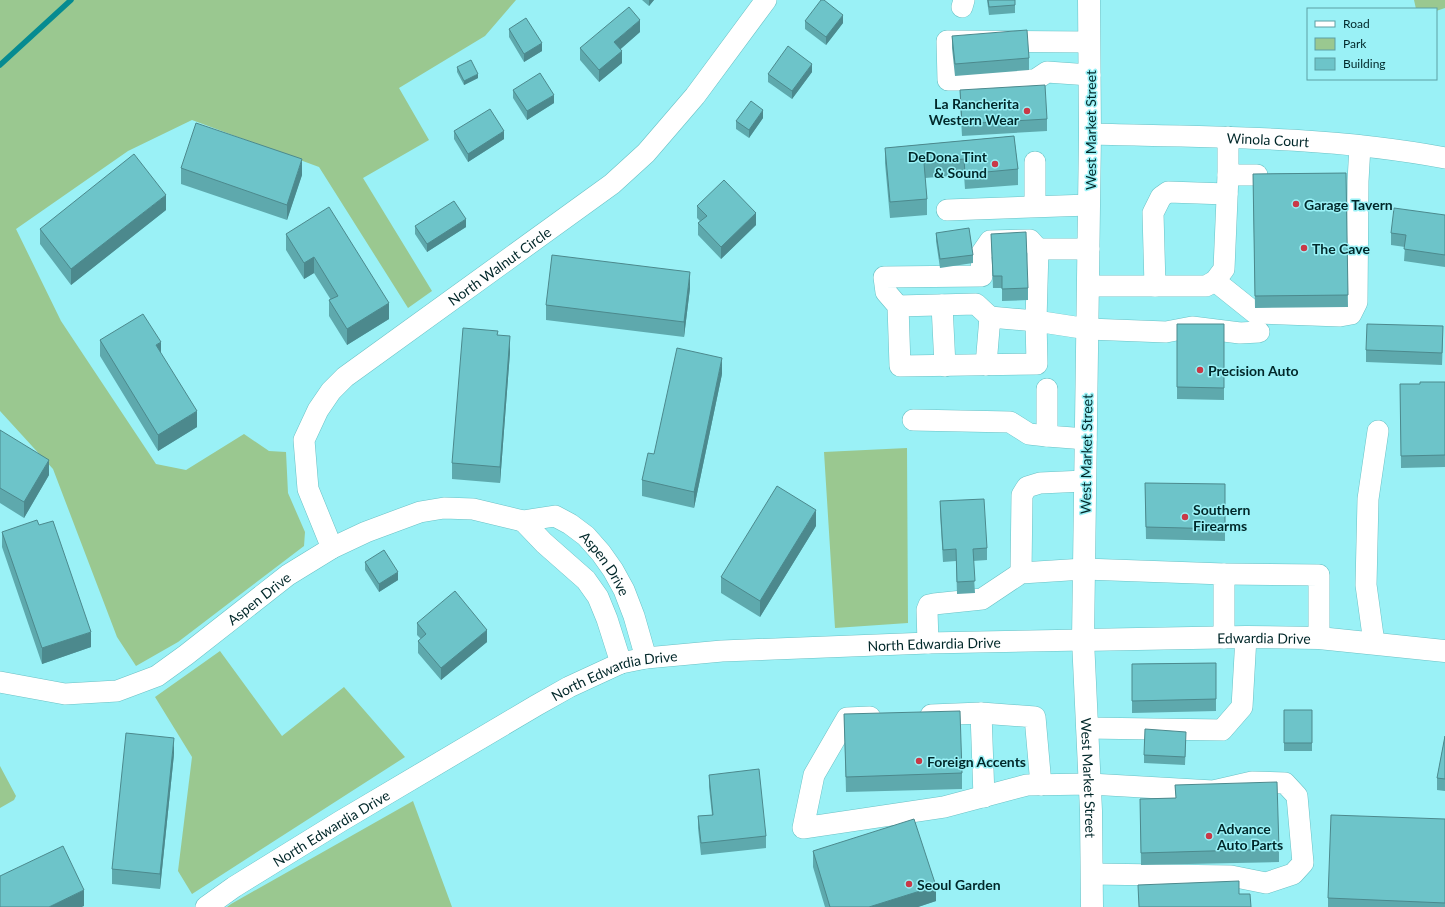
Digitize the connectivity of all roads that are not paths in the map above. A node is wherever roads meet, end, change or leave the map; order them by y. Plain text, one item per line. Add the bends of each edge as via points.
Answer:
1 (766, 0) edge
2 (1089, 0) edge
3 (1089, 42) junction
4 (1090, 75) junction
5 (1090, 134) junction
6 (1228, 137) junction
7 (1360, 146) junction
8 (1445, 158) edge
9 (1035, 162) dead end
10 (1257, 174) edge
11 (1227, 184) junction
12 (1090, 204) junction
13 (1035, 206) junction
14 (947, 210) dead end
15 (1038, 249) junction
16 (1089, 249) junction
17 (1215, 281) junction
18 (1088, 286) junction
19 (1155, 286) junction
20 (942, 305) junction
21 (898, 306) junction
22 (990, 317) junction
23 (1036, 321) junction
24 (1088, 330) junction
25 (1259, 332) dead end
26 (986, 365) junction
27 (945, 366) junction
28 (1047, 389) dead end
29 (913, 420) dead end
30 (1378, 431) dead end
31 (1047, 436) junction
32 (1086, 438) junction
33 (1085, 481) junction
34 (523, 522) junction
35 (332, 548) junction
36 (1084, 569) junction
37 (1021, 573) junction
38 (1224, 574) junction
39 (1246, 637) junction
40 (1224, 638) junction
41 (1319, 638) junction
42 (1083, 640) junction
43 (928, 643) junction
44 (1374, 644) junction
45 (1445, 652) edge
46 (646, 658) junction
47 (621, 663) junction
48 (0, 682) edge
49 (981, 713) junction
50 (886, 716) edge
51 (910, 716) edge
52 (1087, 728) junction
53 (1090, 784) junction
54 (1041, 785) junction
55 (984, 797) junction
56 (1092, 874) junction
57 (206, 907) edge
58 (1092, 907) edge

1 - 35 street, North Walnut Circle via 695,96 646,153 612,184 345,377 332,391 318,410 304,440 308,489
2 - 3 main road, West Market Street
3 - 4 main road, West Market Street
3 - 4 street via 947,40 948,80 1035,80 1047,72
4 - 5 main road, West Market Street
5 - 6 street, Winola Court
5 - 12 main road, West Market Street
6 - 7 street, Winola Court
6 - 11 street
7 - 8 street, Winola Court
7 - 17 street via 1348,180 1357,302 1351,314 1340,316 1255,313
9 - 13 street
10 - 11 street
11 - 17 street via 1224,269
11 - 19 street via 1168,192 1160,197 1154,213
12 - 13 street
12 - 16 main road, West Market Street
13 - 14 street
15 - 16 street
15 - 21 street via 1030,240 990,241 981,254 982,276 884,277 886,292
15 - 23 street
16 - 18 main road, West Market Street
17 - 19 street via 1206,286
18 - 19 street
18 - 24 main road, West Market Street
20 - 21 street
20 - 22 street via 976,304
20 - 27 street
21 - 27 street via 900,366
22 - 23 street
22 - 26 street
23 - 24 street
23 - 26 street via 1037,364
24 - 25 street via 1166,332 1192,327 1240,333
24 - 32 main road, West Market Street
26 - 27 street
28 - 31 street
29 - 31 street via 1010,422 1029,434
30 - 44 street via 1368,499 1366,585
31 - 32 street
32 - 33 main road, West Market Street
33 - 36 main road, West Market Street
33 - 37 street via 1040,483 1027,487 1022,495
34 - 35 street, Aspen Drive via 474,509 444,508 420,512
34 - 46 street, Aspen Drive via 555,516 586,536 613,570 624,590
34 - 47 street, Aspen Drive via 586,580 598,597 608,619
35 - 48 street, Aspen Drive via 288,575 157,676 117,692 65,694
36 - 37 street
36 - 38 street
36 - 42 main road, West Market Street
37 - 43 street via 982,599 929,605
38 - 40 street
38 - 41 street via 1319,575
39 - 40 main road, Edwardia Drive
39 - 41 main road, Edwardia Drive
39 - 52 street via 1242,707 1222,730
40 - 42 main road, Edwardia Drive
41 - 44 main road, Edwardia Drive
42 - 43 street, North Edwardia Drive
42 - 52 main road, West Market Street
43 - 46 street, North Edwardia Drive via 722,650
44 - 45 main road, Edwardia Drive
46 - 47 street, North Edwardia Drive
47 - 57 street, North Edwardia Drive via 569,687 341,820
49 - 51 street
49 - 54 street via 1035,717
49 - 55 street
50 - 55 street via 846,718 814,775 803,828 944,807
52 - 53 main road, West Market Street
53 - 54 street
53 - 56 main road, West Market Street
53 - 56 street via 1213,790 1252,782 1284,784 1297,796 1303,863 1293,874 1266,883 1231,876
54 - 55 street via 1026,785
56 - 58 main road, West Market Street

